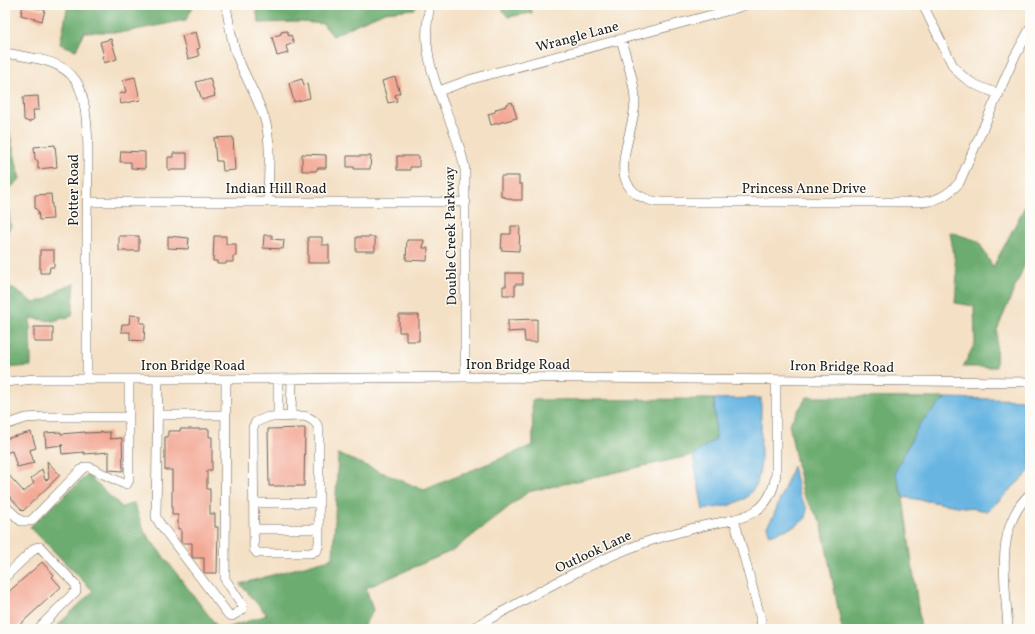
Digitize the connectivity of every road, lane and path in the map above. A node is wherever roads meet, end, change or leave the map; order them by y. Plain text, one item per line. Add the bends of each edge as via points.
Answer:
1 (226, 5) edge
2 (430, 5) edge
3 (745, 5) edge
4 (923, 5) edge
5 (1030, 29) edge
6 (621, 39) junction
7 (5, 53) edge
8 (439, 90) junction
9 (999, 94) junction
10 (87, 202) junction
11 (268, 202) junction
12 (466, 202) junction
13 (465, 377) junction
14 (87, 379) junction
15 (129, 379) junction
16 (158, 379) junction
17 (226, 379) junction
18 (278, 379) junction
19 (292, 379) junction
20 (776, 380) junction
21 (5, 382) edge
22 (1030, 382) edge
23 (158, 415) junction
24 (226, 415) junction
25 (129, 417) junction
26 (278, 417) junction
27 (292, 417) junction
28 (5, 425) edge
29 (1030, 494) edge
30 (254, 503) junction
31 (319, 503) junction
32 (5, 506) edge
33 (734, 519) junction
34 (254, 529) junction
35 (319, 529) junction
36 (5, 577) edge
37 (225, 579) junction
38 (210, 589) junction
39 (38, 629) edge
40 (472, 629) edge
41 (762, 629) edge
42 (1008, 629) edge

1 - 11 street via 232,43 267,128
2 - 8 street, Double Creek Parkway via 427,50
3 - 6 street, Wrangle Lane
4 - 9 street via 958,73 973,84
5 - 9 street, Princess Anne Drive
6 - 8 street, Wrangle Lane via 472,78
6 - 9 street, Princess Anne Drive via 635,100 633,121 623,157 624,172 634,192 645,199 657,202 923,202 939,199 954,190 959,183
7 - 10 street, Potter Road via 53,63 76,81 83,98 86,120
8 - 12 street, Double Creek Parkway via 460,144 465,170
10 - 11 street, Indian Hill Road
10 - 14 street, Potter Road
11 - 12 street, Indian Hill Road
12 - 13 street, Double Creek Parkway
13 - 19 street, Iron Bridge Road
13 - 20 street, Iron Bridge Road
14 - 15 street, Iron Bridge Road
14 - 21 street, Iron Bridge Road
15 - 16 street, Iron Bridge Road
15 - 25 street
16 - 17 street, Iron Bridge Road
16 - 23 street
17 - 18 street, Iron Bridge Road
17 - 24 street
18 - 19 street, Iron Bridge Road
18 - 26 street
19 - 27 street
20 - 22 street, Iron Bridge Road
20 - 33 street, Outlook Lane via 774,484 760,508
23 - 24 street
23 - 38 street via 156,517
24 - 37 street
25 - 28 street via 26,418
25 - 32 street via 129,480 126,484 85,467 31,521 21,521
26 - 27 street
26 - 30 street via 262,419 256,422 254,427
27 - 31 street via 304,416 312,419 319,429
29 - 42 street via 1015,514 1008,528 1005,543
30 - 31 street
30 - 34 street
31 - 35 street
33 - 40 street, Outlook Lane via 663,537 620,552
33 - 41 street
34 - 35 street
34 - 35 street via 254,549 257,553 311,553 317,550
36 - 39 street via 35,548 40,548 76,584 76,591
37 - 38 street
37 - 38 street via 243,606 242,610 232,616 228,614

